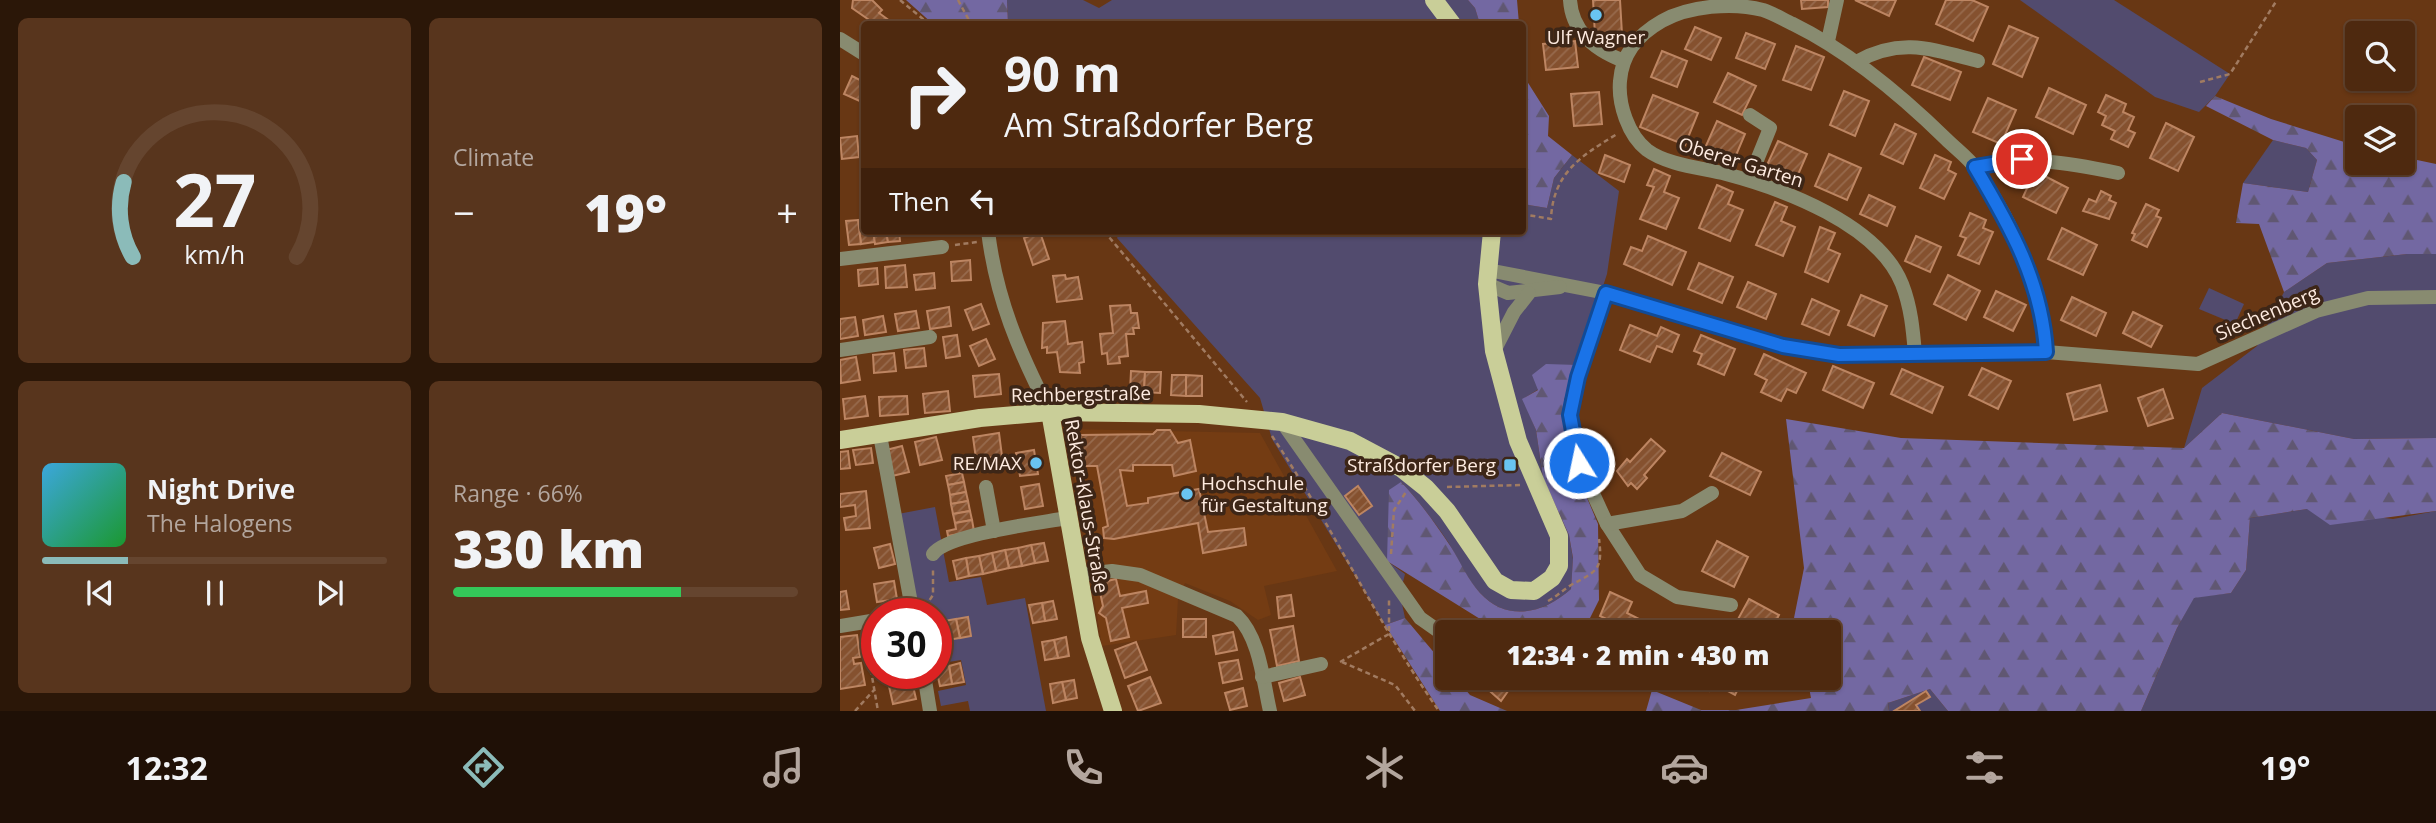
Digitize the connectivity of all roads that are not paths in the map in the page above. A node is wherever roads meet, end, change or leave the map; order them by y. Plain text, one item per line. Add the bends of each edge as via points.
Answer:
1 (1434, 0) edge
2 (1570, 0) edge
3 (1837, 0) edge
4 (1764, 5) edge
5 (1450, 21) edge
6 (840, 39) edge
7 (1828, 41) junction
8 (861, 52) edge
9 (1624, 61) junction
10 (1978, 61) dead end
11 (1856, 62) junction
12 (1750, 115) dead end
13 (1975, 167) junction
14 (2118, 173) dead end
15 (1749, 180) junction
16 (1492, 235) edge
17 (988, 236) edge
18 (942, 247) road end
19 (840, 260) edge
20 (1488, 277) junction
21 (1564, 286) junction
22 (1529, 293) junction
23 (1606, 293) junction
24 (2436, 297) edge
25 (930, 337) dead end
26 (840, 350) edge
27 (1494, 351) junction
28 (2046, 352) junction
29 (1914, 354) junction
30 (1050, 412) junction
31 (1282, 422) junction
32 (880, 435) junction
33 (840, 440) edge
34 (986, 487) dead end
35 (1712, 493) dead end
36 (1067, 518) junction
37 (1607, 524) junction
38 (994, 531) junction
39 (933, 554) road end
40 (1077, 575) junction
41 (914, 598) edge
42 (1731, 605) dead end
43 (861, 623) edge
44 (840, 626) edge
45 (1435, 629) edge
46 (1321, 664) road end
47 (1262, 677) junction
48 (926, 689) edge
49 (930, 711) edge
50 (1113, 711) edge
51 (1269, 711) edge

1 - 5 main road
2 - 9 street via 1578,31
3 - 7 street
4 - 7 street
4 - 9 street via 1680,11 1641,33
6 - 8 street
7 - 11 street
9 - 15 street, Oberer Garten via 1620,82 1629,128 1648,150
10 - 11 street via 1924,47 1900,46 1878,49
11 - 13 street via 1925,118
12 - 15 street via 1770,128
13 - 14 street via 2046,160
13 - 28 street via 2031,270
15 - 29 street, Oberer Garten via 1829,214 1870,240 1901,281 1911,315
16 - 20 main road, Rechbergstraße
17 - 30 street, Rektor-Klaus-Straße via 993,271 1016,345
18 - 19 street
20 - 21 street
20 - 22 street via 1508,293
20 - 27 main road, Rechbergstraße
21 - 22 street
21 - 23 street
22 - 27 street
23 - 29 street via 1783,346 1839,355
23 - 37 street via 1570,415 1579,463
24 - 28 street, Siechenberg via 2368,298 2316,311 2198,364
25 - 26 street
27 - 31 main road, Rechbergstraße via 1518,442 1559,536 1559,566 1544,586 1523,592 1503,587 1447,511 1401,468 1350,441
28 - 29 street
30 - 31 main road, Rechbergstraße via 1199,414
30 - 32 main road, Rechbergstraße via 979,418
30 - 36 main road, Rektor-Klaus-Straße
31 - 45 street via 1420,618
32 - 33 main road, Rechbergstraße
32 - 41 street
34 - 38 street
35 - 37 street via 1682,511
36 - 38 street
36 - 40 main road, Rektor-Klaus-Straße
37 - 42 street via 1640,575 1677,597
38 - 39 street via 939,546
40 - 47 street via 1133,573 1237,616 1247,625
40 - 50 main road, Rektor-Klaus-Straße via 1090,638
43 - 44 street
46 - 47 street
47 - 51 street
48 - 49 street

